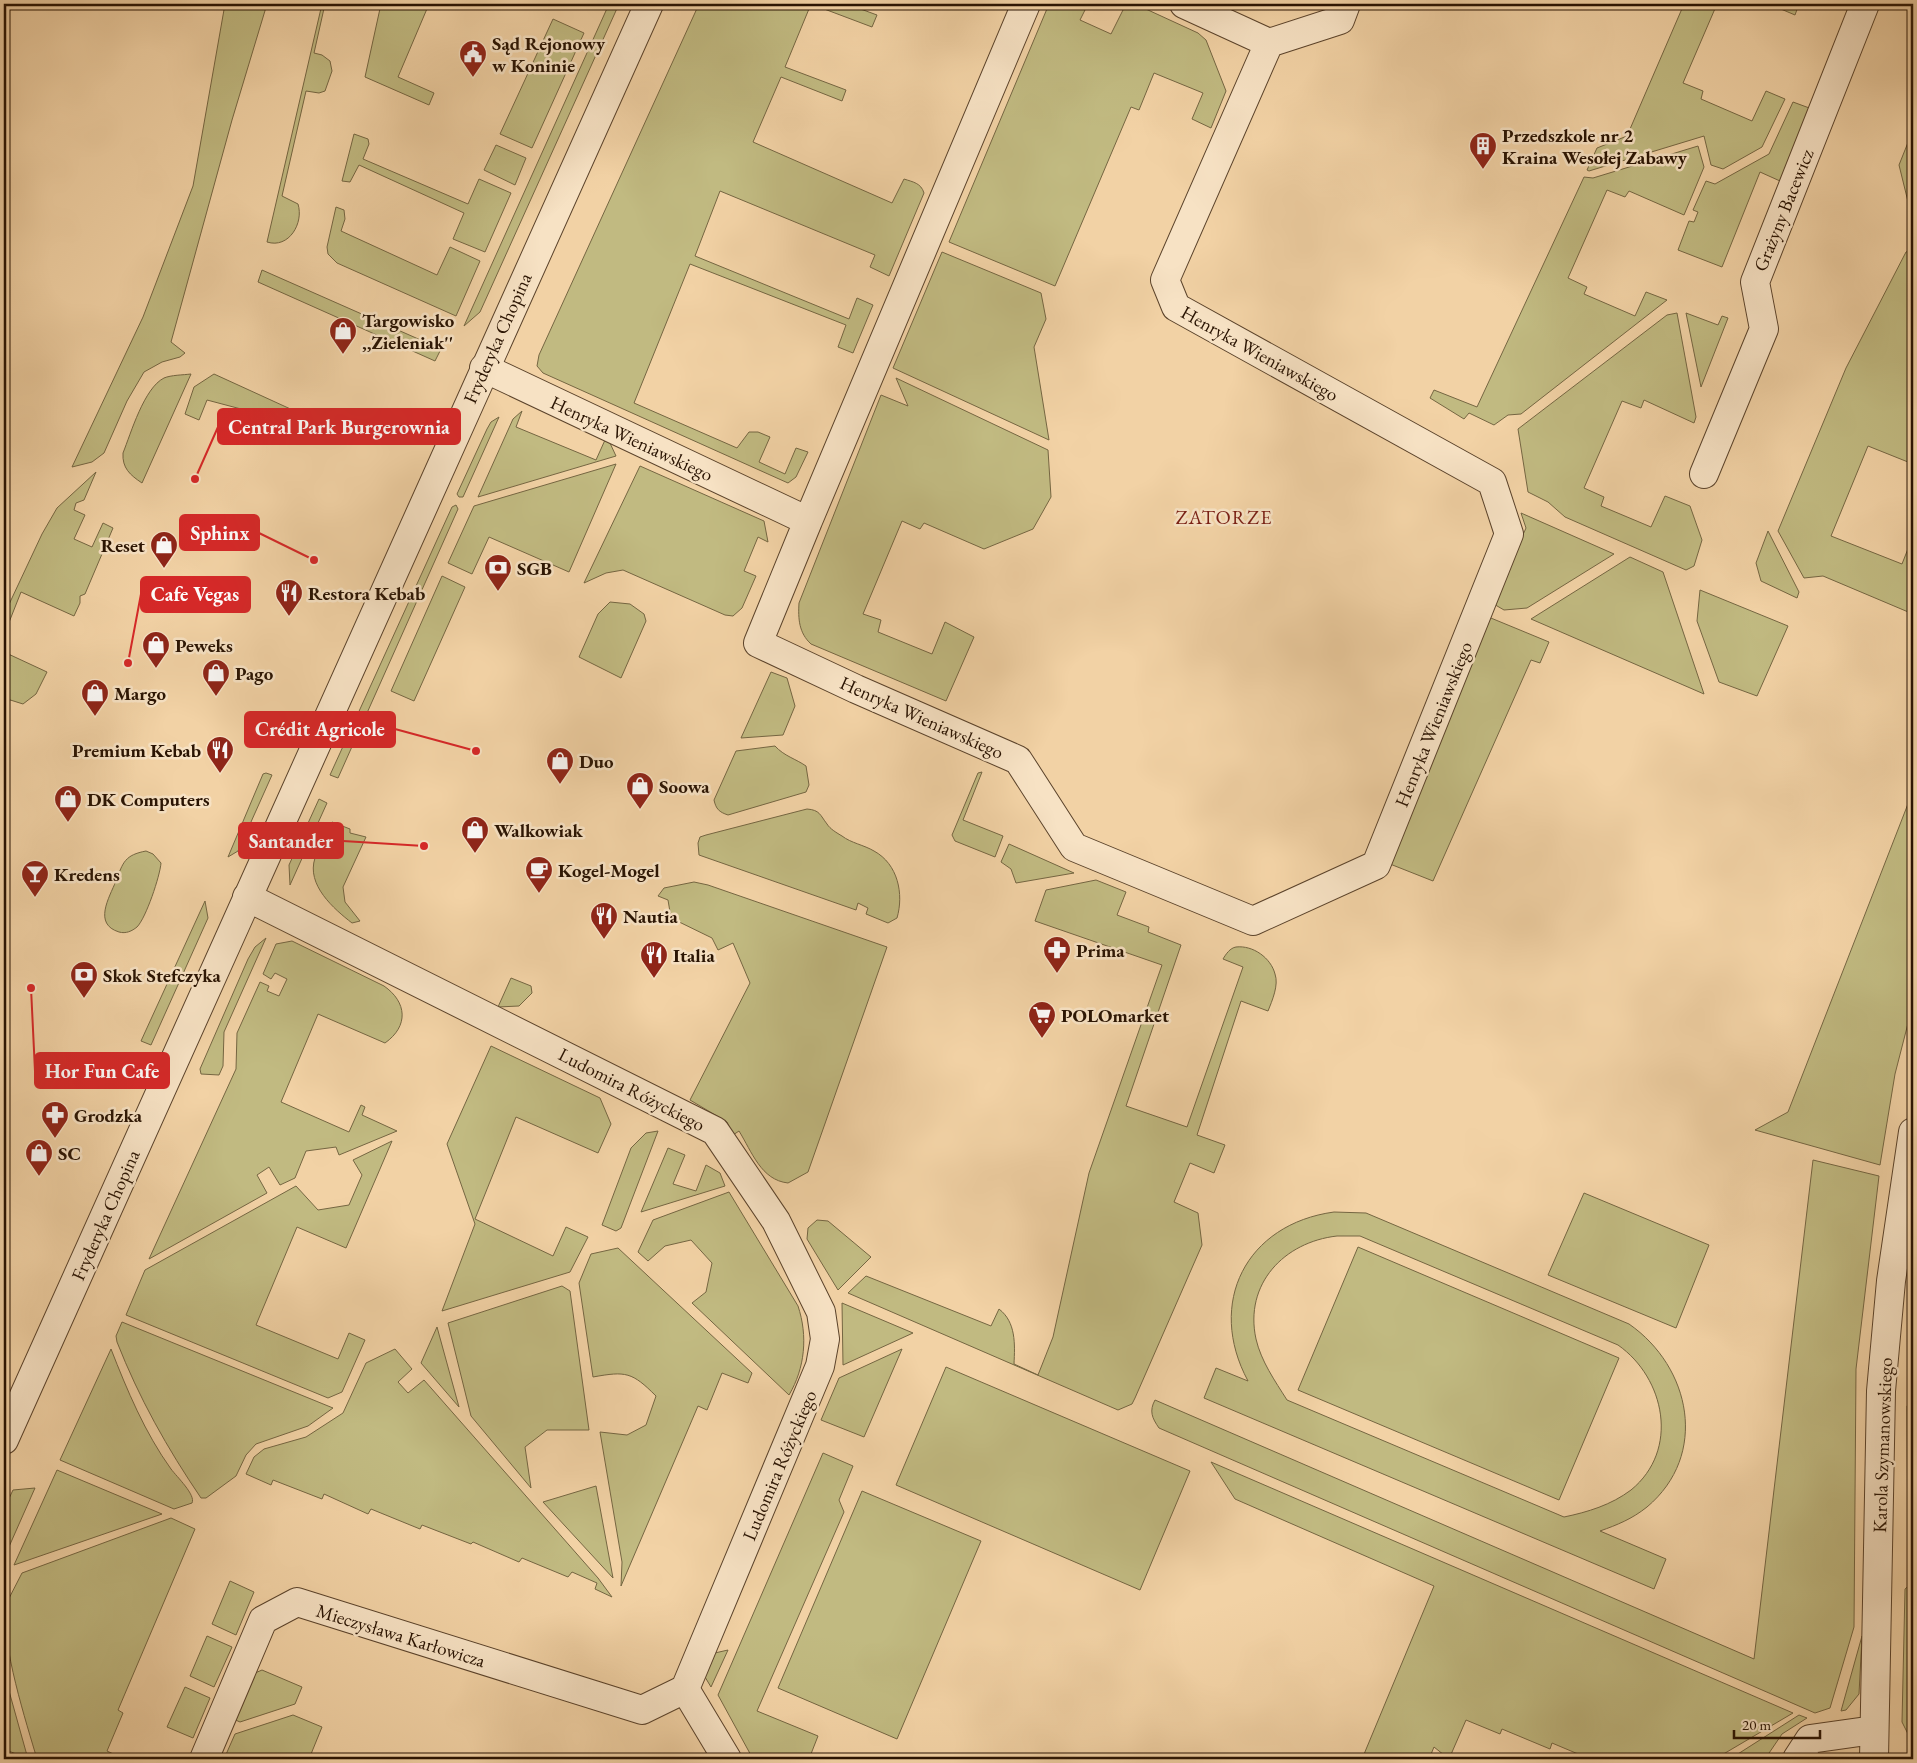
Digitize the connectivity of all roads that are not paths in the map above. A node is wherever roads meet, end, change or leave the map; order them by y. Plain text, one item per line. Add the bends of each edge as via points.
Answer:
1 (649, 4) edge
2 (1026, 4) edge
3 (1184, 4) edge
4 (1346, 4) edge
5 (1865, 4) edge
6 (1269, 44) junction
7 (484, 368) junction
8 (1704, 474) dead end
9 (808, 521) junction
10 (247, 898) junction
11 (1913, 1132) edge
12 (4, 1440) edge
13 (685, 1689) junction
14 (1874, 1730) junction
15 (204, 1759) edge
16 (727, 1759) edge
17 (1797, 1759) edge
18 (1874, 1759) edge

1 - 7 street, Fryderyka Chopina
2 - 9 street, Henryka Wieniawskiego
3 - 6 street
4 - 6 street via 1340,20
5 - 8 street, Grażyny Bacewicz via 1755,282 1764,329
6 - 9 street, Henryka Wieniawskiego via 1165,280 1176,307 1492,482 1509,534 1376,865 1253,921 1074,847 1018,760 758,643
7 - 9 street, Henryka Wieniawskiego
7 - 10 street, Fryderyka Chopina
10 - 12 street, Fryderyka Chopina
10 - 13 street, Ludomira Różyckiego via 714,1131 776,1221 821,1312 825,1339 820,1366
11 - 14 street, Karola Szymanowskiego via 1891,1281 1882,1391
13 - 15 street, Mieczysława Karłowicza via 642,1710 297,1602 262,1620
13 - 16 street
14 - 17 street via 1810,1740
14 - 18 street, Karola Szymanowskiego

